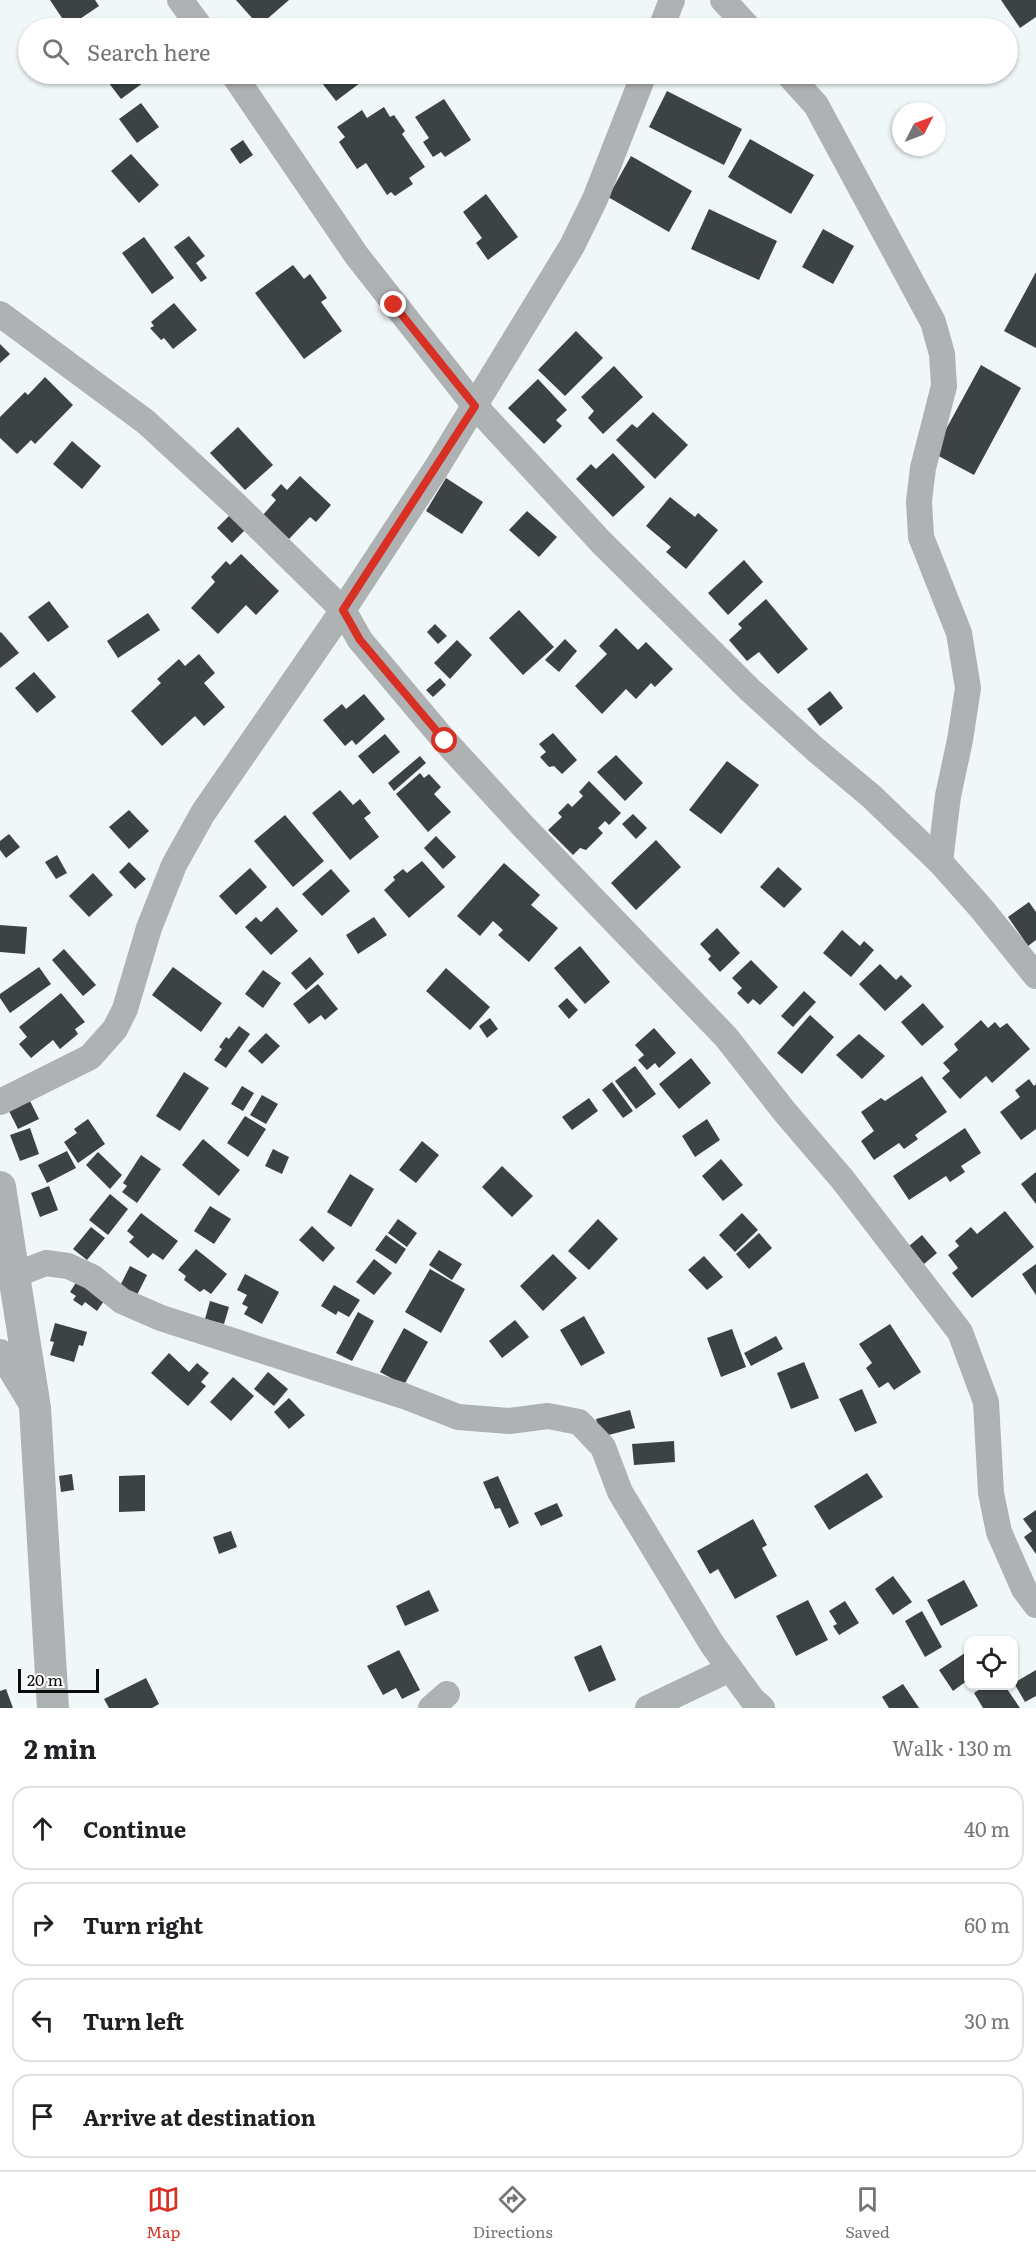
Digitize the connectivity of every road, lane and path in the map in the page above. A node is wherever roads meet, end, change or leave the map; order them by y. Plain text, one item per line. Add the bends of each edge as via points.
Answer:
1 (180, 0) edge
2 (672, 0) edge
3 (723, 0) edge
4 (194, 18) edge
5 (665, 18) edge
6 (740, 18) edge
7 (240, 84) edge
8 (640, 84) edge
9 (797, 84) edge
10 (0, 314) edge
11 (475, 406) junction
12 (343, 610) junction
13 (940, 862) junction
14 (1036, 976) edge
15 (0, 1102) edge
16 (0, 1186) edge
17 (15, 1275) junction
18 (0, 1352) edge
19 (35, 1408) junction
20 (1036, 1605) edge
21 (730, 1669) junction
22 (53, 1708) edge
23 (648, 1708) edge
24 (762, 1708) edge

1 - 4 street
2 - 5 street
3 - 6 street
7 - 11 street via 357,256
8 - 11 street via 572,246
9 - 13 street via 816,105 933,322 942,354 944,386 923,468 919,501 921,537 959,633 968,688
10 - 12 street via 146,422
11 - 12 street
11 - 13 street via 602,542 750,690
12 - 15 street via 202,813 174,865 116,1029 90,1057
12 - 20 street via 360,640 445,741 726,1037 960,1332 986,1401 991,1493 999,1532 1024,1589
13 - 14 street
16 - 17 street
17 - 19 street
17 - 21 street via 46,1263 68,1266 92,1277 122,1301 161,1318 458,1417 509,1420 548,1416 579,1422 603,1448 620,1492
18 - 19 street
19 - 22 street
21 - 23 street
21 - 24 street

